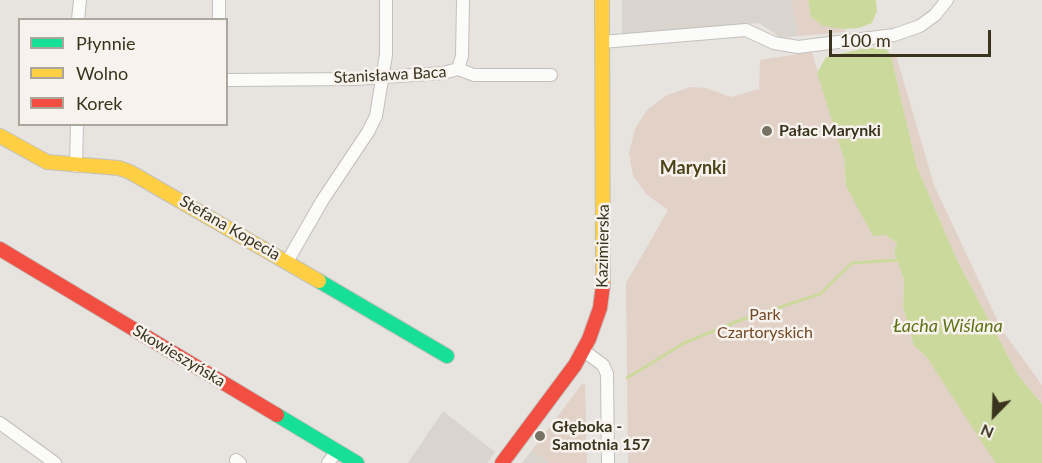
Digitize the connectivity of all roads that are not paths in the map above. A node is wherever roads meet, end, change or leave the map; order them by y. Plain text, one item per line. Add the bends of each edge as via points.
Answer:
1 (80, 0) edge
2 (219, 0) edge
3 (386, 0) edge
4 (463, 0) edge
5 (602, 0) edge
6 (947, 0) edge
7 (78, 18) edge
8 (219, 18) edge
9 (602, 42) junction
10 (458, 69) junction
11 (551, 75) dead end
12 (384, 76) junction
13 (228, 80) edge
14 (77, 126) edge
15 (0, 136) edge
16 (76, 166) junction
17 (0, 249) edge
18 (287, 262) junction
19 (584, 351) junction
20 (447, 356) dead end
21 (0, 423) edge
22 (337, 451) junction
23 (55, 463) edge
24 (328, 463) edge
25 (357, 463) edge
26 (502, 463) edge
27 (608, 463) edge

1 - 7 street
2 - 8 street
3 - 12 street
4 - 10 street via 462,56
5 - 9 street, Kazimierska
6 - 9 street via 920,26 894,35 798,47 774,43 746,30
9 - 19 street, Kazimierska via 604,291
10 - 11 street, Stanisława Baca via 474,75
10 - 12 street, Stanisława Baca
12 - 13 street, Stanisława Baca
12 - 18 street via 372,125
14 - 16 street
15 - 16 street, Stefana Kopecia via 47,162
16 - 18 street, Stefana Kopecia via 130,172
17 - 22 street, Skowieszyńska
18 - 20 street, Stefana Kopecia
19 - 26 street, Kazimierska
19 - 27 street via 603,365 607,374
21 - 23 street
22 - 24 street
22 - 25 street, Skowieszyńska

